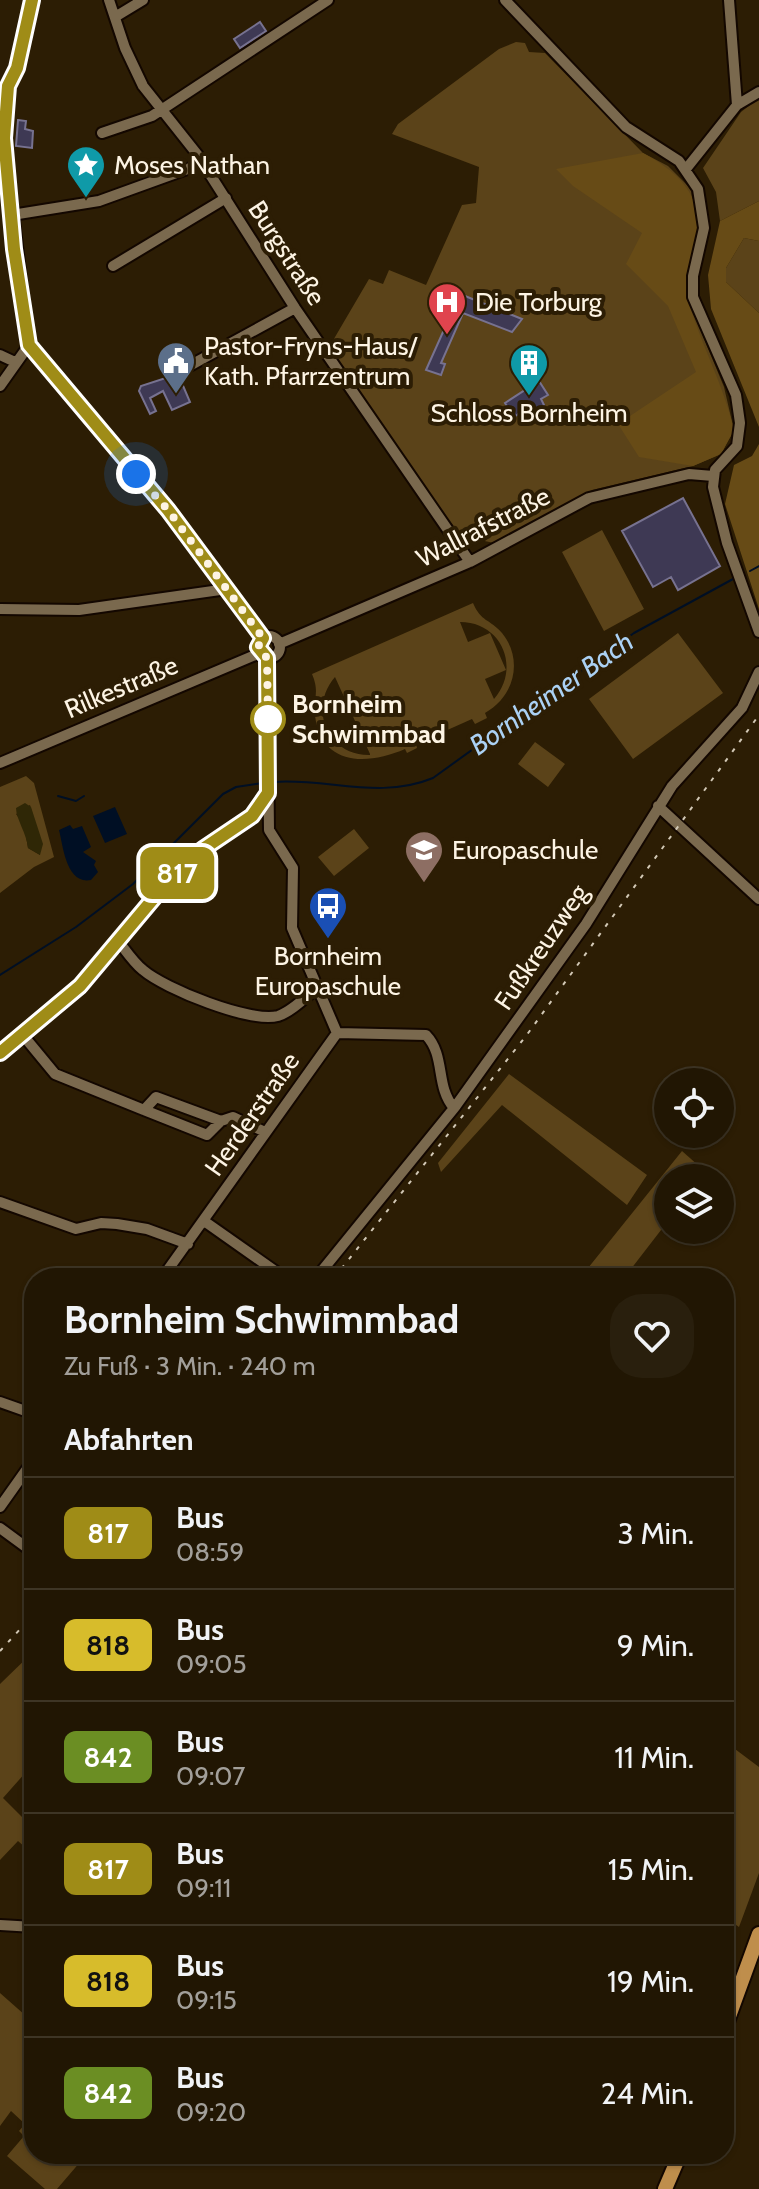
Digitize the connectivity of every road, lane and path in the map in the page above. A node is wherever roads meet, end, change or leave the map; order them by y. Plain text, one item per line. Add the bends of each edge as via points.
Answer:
1 (33, 0) edge
2 (109, 0) edge
3 (143, 0) edge
4 (328, 0) edge
5 (505, 0) edge
6 (729, 0) edge
7 (115, 17) junction
8 (4, 84) edge
9 (759, 92) edge
10 (737, 105) junction
11 (160, 111) junction
12 (102, 133) dead end
13 (204, 163) junction
14 (686, 169) junction
15 (226, 198) junction
16 (12, 215) junction
17 (113, 266) dead end
18 (295, 308) junction
19 (29, 345) junction
20 (0, 355) edge
21 (15, 362) junction
22 (191, 365) dead end
23 (0, 386) edge
24 (713, 476) junction
25 (470, 562) junction
26 (227, 589) junction
27 (0, 609) edge
28 (759, 632) edge
29 (263, 638) junction
30 (279, 644) junction
31 (263, 655) junction
32 (759, 672) edge
33 (0, 763) edge
34 (268, 792) junction
35 (658, 806) junction
36 (252, 816) junction
37 (271, 837) junction
38 (759, 899) edge
39 (119, 942) junction
40 (318, 987) junction
41 (337, 1033) junction
42 (22, 1034) junction
43 (0, 1053) edge
44 (454, 1108) junction
45 (144, 1110) junction
46 (221, 1121) junction
47 (265, 1132) junction
48 (0, 1202) edge
49 (204, 1221) junction
50 (188, 1244) junction
51 (170, 1268) edge
52 (271, 1268) edge
53 (324, 1268) edge
54 (0, 1402) edge
55 (24, 1410) edge
56 (24, 1473) edge
57 (0, 1507) edge
58 (0, 1528) edge
59 (24, 1546) edge
60 (0, 1925) edge
61 (24, 1926) edge
62 (759, 1934) edge
63 (734, 2003) edge
64 (676, 2164) edge
65 (665, 2189) edge

1 - 8 street via 17,68
2 - 7 street, Burgstraße
3 - 7 street
4 - 11 street
5 - 14 street via 626,127
6 - 10 street
7 - 11 street, Burgstraße via 133,67
8 - 16 street
9 - 10 street
10 - 14 street
11 - 12 street
11 - 13 street, Burgstraße
13 - 15 street, Burgstraße
13 - 16 street via 99,201
14 - 24 street via 700,196 704,219 693,297 736,395 740,423 737,446
15 - 17 street
15 - 18 street, Burgstraße
16 - 19 street
18 - 22 street
18 - 25 street, Burgstraße
19 - 21 street
19 - 26 street
20 - 21 street
21 - 23 street
24 - 25 street, Wallrafstraße via 689,474 589,498
24 - 28 street via 727,543
25 - 30 street, Wallrafstraße
26 - 27 street via 79,610
26 - 29 street
29 - 30 street via 272,637
29 - 31 street via 258,647
30 - 31 street via 277,654
31 - 33 street, Rilkestraße
31 - 34 street
32 - 35 street, Fußkreuzweg via 742,708 690,762
34 - 36 street
34 - 37 street
35 - 38 street
35 - 44 street, Fußkreuzweg via 586,924
36 - 37 street
36 - 39 street via 169,880
37 - 40 street via 293,868 290,919
39 - 40 street via 156,979 263,1018 281,1016
39 - 42 street via 80,986
40 - 41 street
41 - 44 street via 426,1035 438,1055 443,1090
41 - 47 street, Herderstraße
42 - 43 street
42 - 45 street via 55,1074
44 - 53 street, Fußkreuzweg
45 - 46 street via 156,1097
45 - 46 street via 207,1135
46 - 47 street via 233,1117
47 - 49 street, Herderstraße
48 - 50 street via 76,1229 117,1224
49 - 50 street, Herderstraße
49 - 52 street
50 - 51 street, Herderstraße
54 - 55 street
56 - 57 street
58 - 59 street
60 - 61 street
62 - 63 main road
64 - 65 main road

